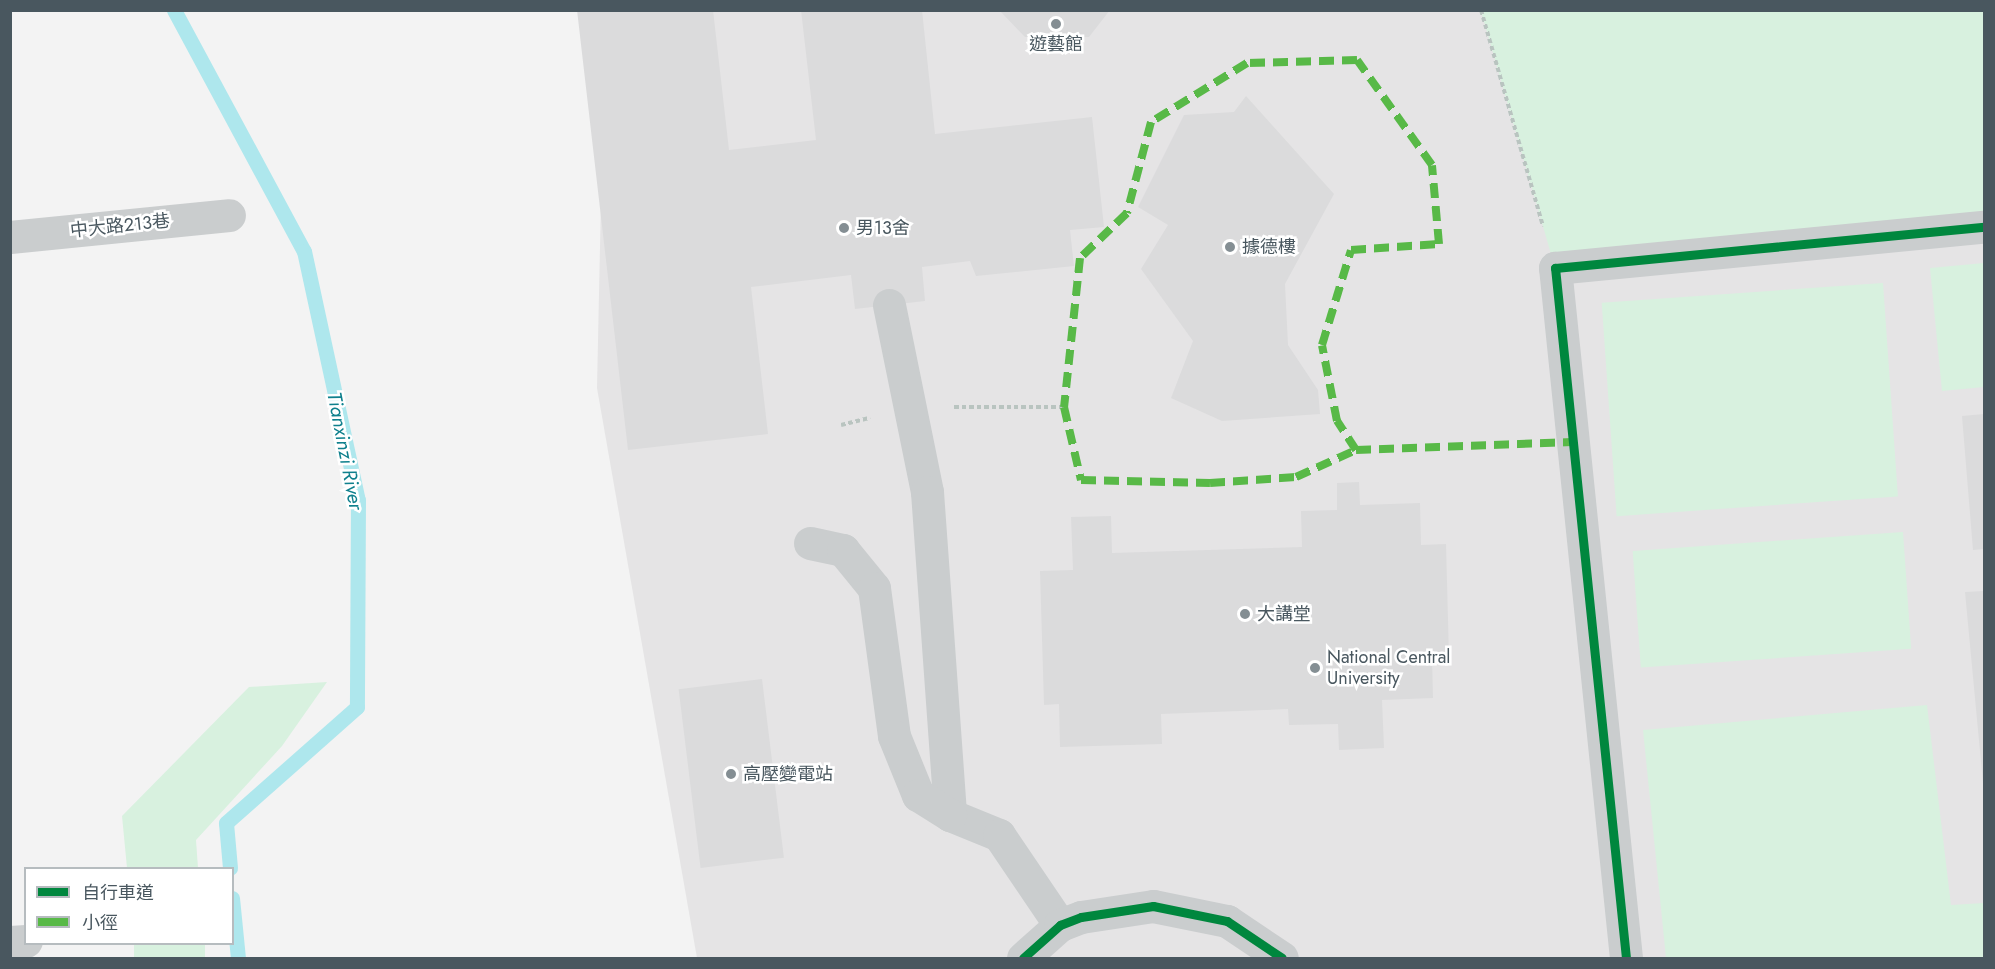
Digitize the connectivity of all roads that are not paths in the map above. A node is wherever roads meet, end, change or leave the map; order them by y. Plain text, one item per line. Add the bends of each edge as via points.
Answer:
1 (229, 215) dead end
2 (1984, 227) edge
3 (10, 237) edge
4 (889, 305) dead end
5 (810, 543) dead end
6 (951, 815) junction
7 (1060, 925) junction
8 (1023, 958) edge
9 (1282, 958) edge
10 (1626, 958) edge

1 - 3 street, 中大路213巷
2 - 10 street via 1555,268
4 - 6 street via 927,492
5 - 6 street via 843,550 874,588 894,736 918,795
6 - 7 street via 999,835
7 - 8 street
7 - 9 street via 1081,917 1153,906 1227,921

